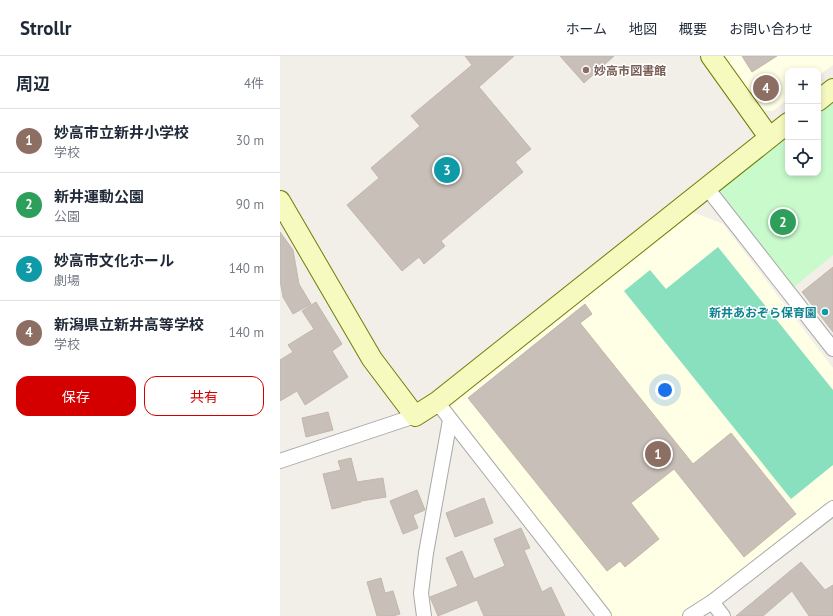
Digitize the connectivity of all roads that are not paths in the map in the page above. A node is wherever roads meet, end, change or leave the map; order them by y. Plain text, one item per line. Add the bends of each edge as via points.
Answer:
1 (711, 56) edge
2 (833, 89) edge
3 (821, 98) edge
4 (785, 125) edge
5 (769, 138) junction
6 (707, 188) junction
7 (280, 201) edge
8 (833, 349) edge
9 (437, 402) junction
10 (415, 416) junction
11 (450, 420) junction
12 (280, 461) edge
13 (833, 508) edge
14 (712, 602) junction
15 (424, 616) edge
16 (604, 616) edge
17 (690, 616) edge
18 (723, 616) edge

1 - 5 street
2 - 3 street
4 - 5 street
5 - 6 street
6 - 8 street
6 - 9 street
7 - 10 street via 372,359
9 - 10 street
9 - 11 street
10 - 12 street
11 - 15 street via 425,561 421,593
11 - 16 street
13 - 14 street
14 - 17 street
14 - 18 street

